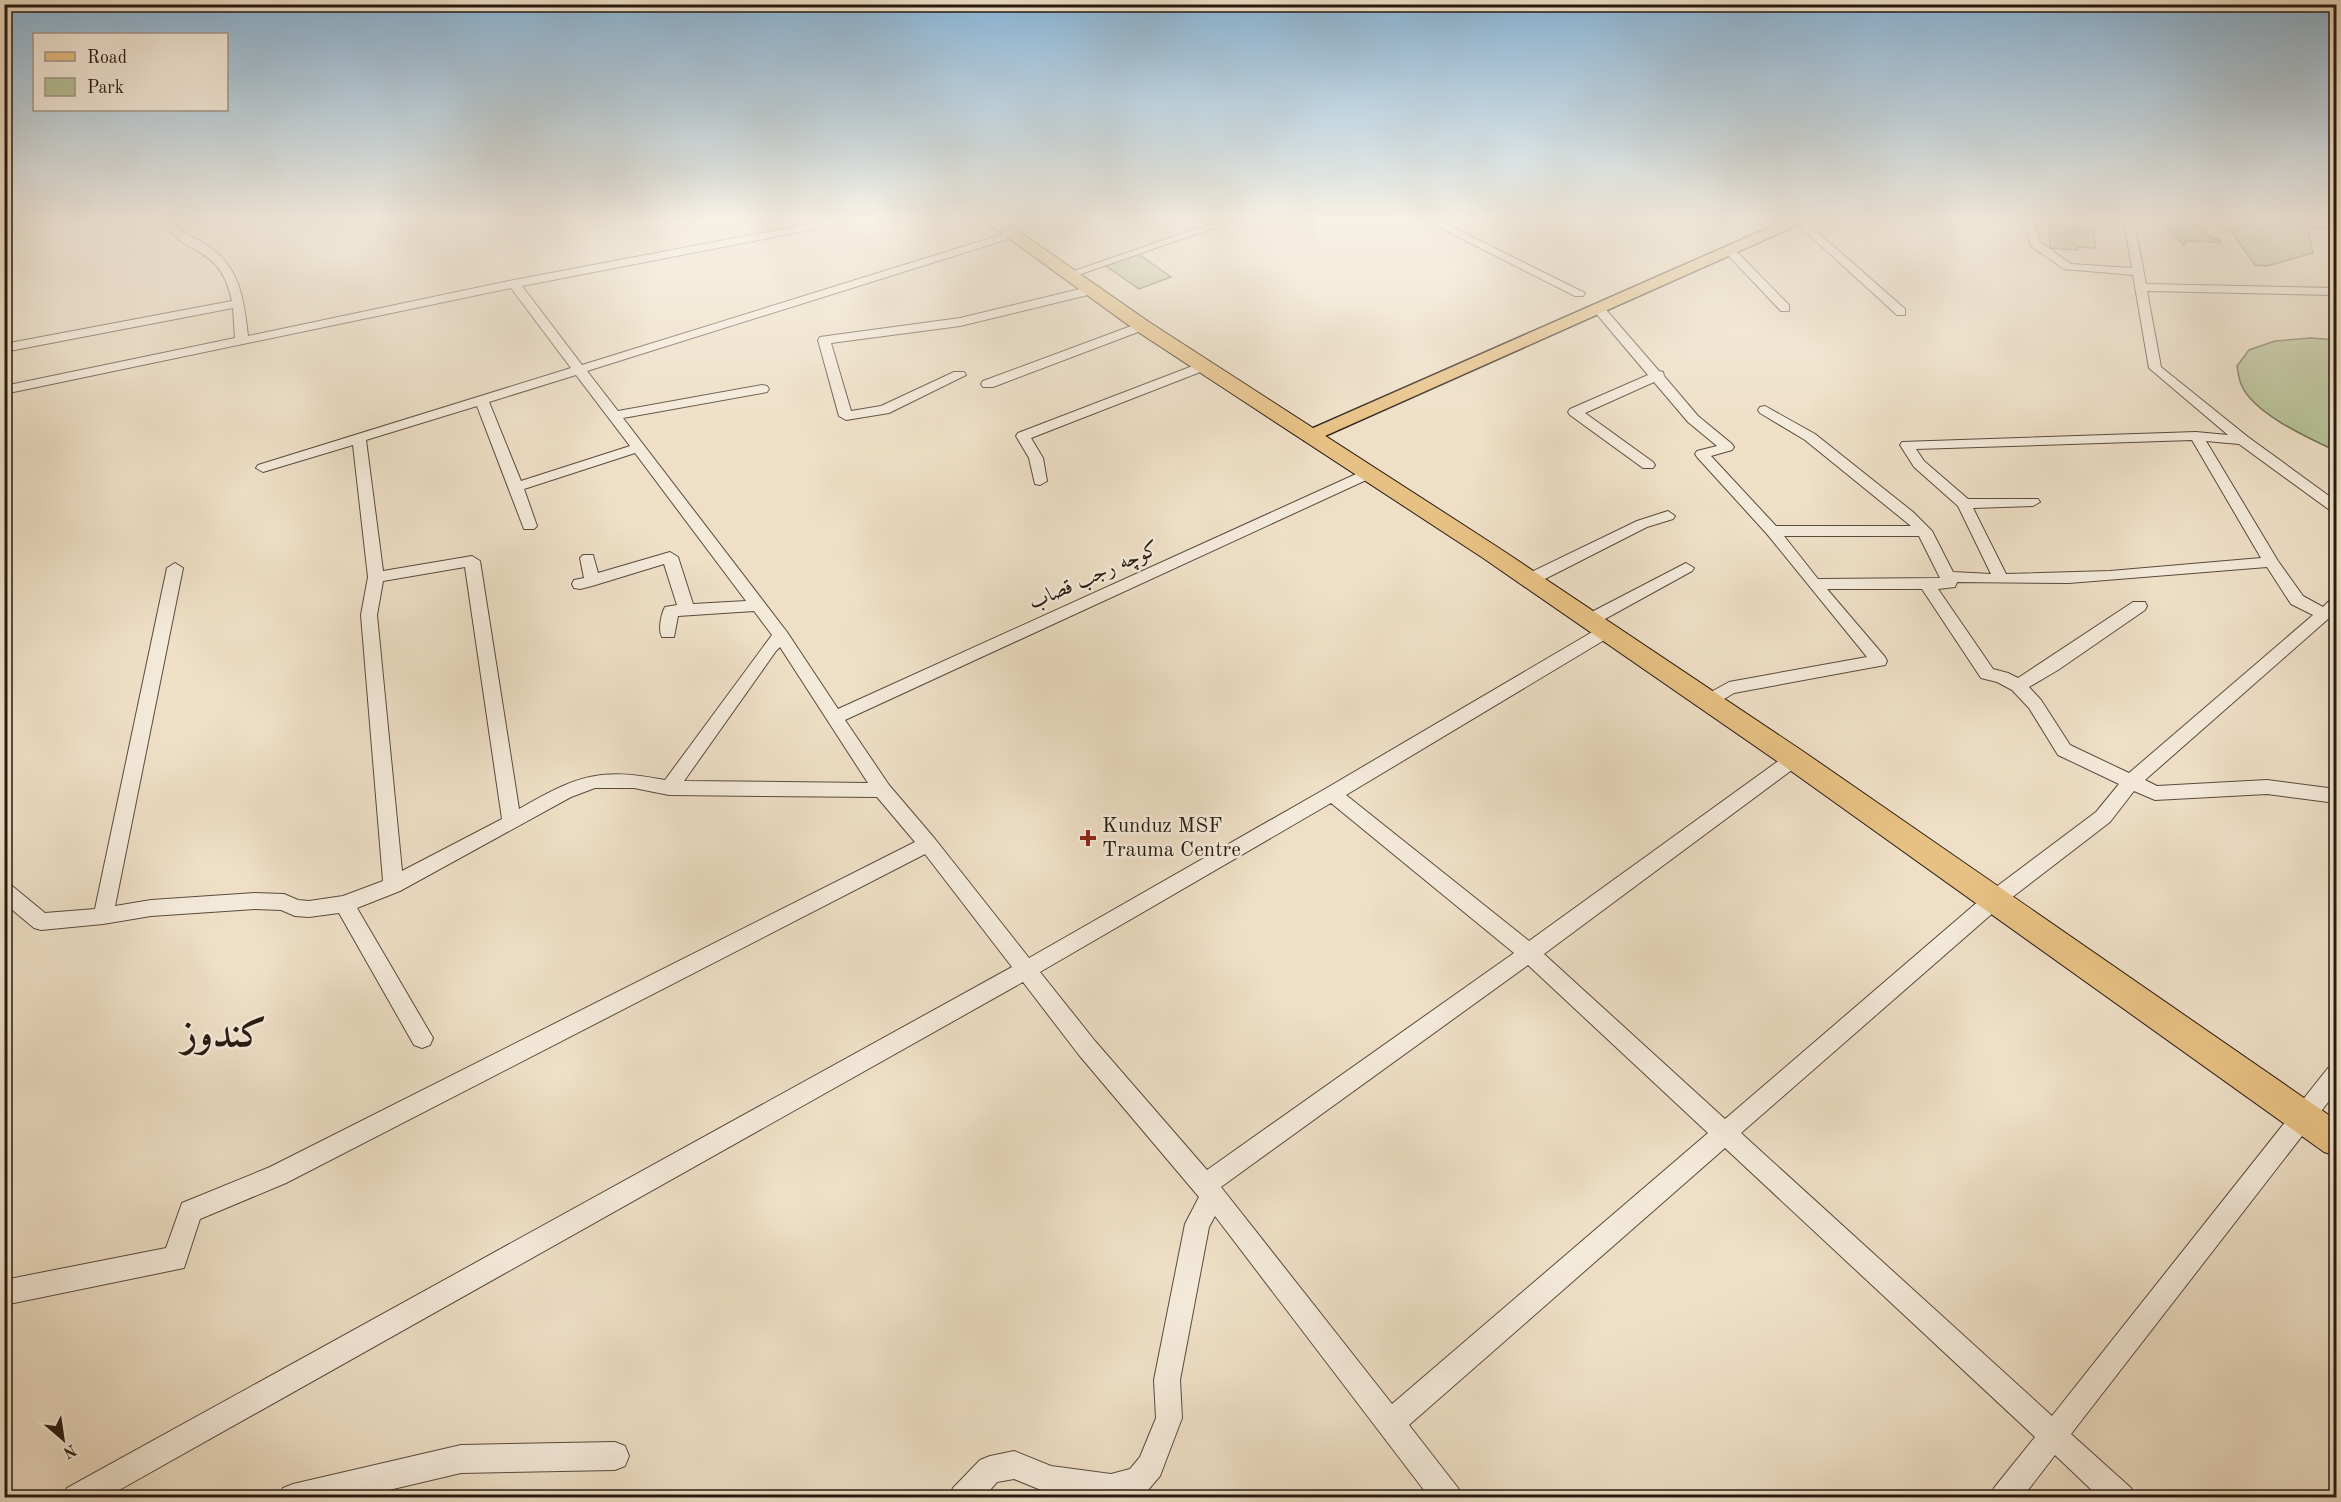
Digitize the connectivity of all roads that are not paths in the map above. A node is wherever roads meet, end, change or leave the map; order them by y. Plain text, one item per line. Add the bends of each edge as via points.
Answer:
1 (236, 291) edge
2 (484, 291) edge
3 (519, 291) edge
4 (814, 291) edge
5 (1087, 291) edge
6 (1094, 291) edge
7 (1575, 291) edge
8 (1636, 291) edge
9 (1769, 291) edge
10 (1877, 291) edge
11 (2142, 291) edge
12 (1579, 293) dead end
13 (238, 303) junction
14 (1598, 308) junction
15 (1785, 308) dead end
16 (1901, 312) dead end
17 (1143, 326) junction
18 (242, 341) junction
19 (4, 348) edge
20 (1203, 366) junction
21 (580, 369) junction
22 (959, 375) dead end
23 (1658, 375) junction
24 (988, 384) dead end
25 (762, 389) dead end
26 (6, 392) edge
27 (482, 400) junction
28 (1765, 410) dead end
29 (614, 416) junction
30 (1310, 435) junction
31 (2196, 436) junction
32 (359, 439) junction
33 (2243, 440) junction
34 (638, 448) junction
35 (1648, 465) dead end
36 (263, 468) dead end
37 (1370, 473) junction
38 (1040, 482) dead end
39 (516, 487) junction
40 (2033, 502) dead end
41 (1964, 504) junction
42 (2337, 508) edge
43 (1668, 516) dead end
44 (529, 526) dead end
45 (1772, 531) junction
46 (1924, 531) junction
47 (588, 558) dead end
48 (2271, 562) junction
49 (175, 568) dead end
50 (1686, 568) dead end
51 (376, 577) junction
52 (1948, 577) junction
53 (2001, 579) junction
54 (1529, 580) junction
55 (1814, 584) junction
56 (1927, 584) junction
57 (758, 606) junction
58 (2139, 606) dead end
59 (2330, 609) edge
60 (687, 610) junction
61 (1596, 626) junction
62 (668, 633) dead end
63 (781, 636) junction
64 (2018, 686) junction
65 (1708, 701) junction
66 (835, 717) junction
67 (1794, 759) junction
68 (2132, 781) junction
69 (669, 788) junction
70 (882, 790) junction
71 (1332, 794) junction
72 (2337, 796) edge
73 (512, 822) junction
74 (928, 844) junction
75 (393, 885) junction
76 (4, 891) edge
77 (1995, 899) junction
78 (344, 904) junction
79 (103, 916) junction
80 (1529, 953) junction
81 (1024, 971) junction
82 (422, 1038) dead end
83 (2337, 1075) edge
84 (2303, 1117) junction
85 (1725, 1133) junction
86 (2337, 1140) edge
87 (1209, 1191) junction
88 (4, 1293) edge
89 (1391, 1423) junction
90 (2054, 1436) junction
91 (615, 1456) dead end
92 (77, 1497) edge
93 (293, 1497) edge
94 (963, 1497) edge
95 (1448, 1497) edge
96 (2004, 1497) edge
97 (2121, 1497) edge

1 - 13 street
2 - 18 street
3 - 21 street
4 - 21 street
5 - 22 street via 960,322 824,340 846,416 884,410
6 - 17 highway
7 - 12 street
8 - 14 main road
9 - 15 street
10 - 16 street
11 - 33 street via 2155,368
13 - 18 street
13 - 19 street
14 - 23 street
14 - 30 main road
17 - 20 highway
17 - 24 street
18 - 26 street
20 - 30 highway
20 - 38 street via 1023,436 1036,458
21 - 27 street
21 - 29 street
23 - 35 street via 1575,412
23 - 45 street via 1694,419 1727,447 1702,454
25 - 29 street
27 - 32 street
27 - 39 street
28 - 46 street via 1810,436
29 - 34 street
30 - 37 highway
31 - 33 street
31 - 41 street via 1907,445 1919,464
31 - 48 street
32 - 36 street
32 - 51 street
33 - 42 street
34 - 39 street
34 - 57 street
37 - 54 highway
37 - 66 street, کوچه رجب قصاب
39 - 44 street
40 - 41 street
41 - 53 street
43 - 54 street via 1642,524
45 - 46 street
45 - 55 street
46 - 52 street
47 - 60 street via 586,582 670,557
48 - 53 street
48 - 59 street via 2297,600
49 - 79 street
50 - 61 street
51 - 73 street via 472,561
51 - 75 street via 369,615
52 - 53 street
52 - 56 street via 1949,583
54 - 61 highway
55 - 56 street
55 - 65 street via 1879,661 1730,688
56 - 64 street via 1987,674
57 - 60 street
57 - 63 street
58 - 64 street
59 - 68 street
60 - 62 street via 671,611
61 - 65 highway
61 - 71 street
63 - 66 street
63 - 69 street
64 - 68 street via 2035,704 2064,750
65 - 67 highway
66 - 70 street
67 - 77 highway
67 - 80 street
68 - 72 street via 2155,793 2267,787
68 - 77 street via 2103,817
69 - 70 street
69 - 73 street via 634,781 594,781 564,792
70 - 74 street
71 - 80 street
71 - 81 street
73 - 75 street
74 - 81 street
74 - 88 street via 278,1175 191,1211 175,1259
75 - 78 street
76 - 79 street via 41,922
77 - 84 highway
77 - 85 street
78 - 79 street via 309,909 284,902 255,901 151,908
78 - 82 street
80 - 85 street
80 - 87 street
81 - 87 street
81 - 92 street
83 - 84 street
84 - 86 highway
84 - 90 street
85 - 89 street
85 - 90 street
87 - 89 street
87 - 94 street via 1197,1224 1167,1380 1169,1418 1150,1466 1138,1480 1111,1488 1051,1480 1014,1465 990,1470
89 - 95 street
90 - 96 street
90 - 97 street
91 - 93 street via 461,1459

